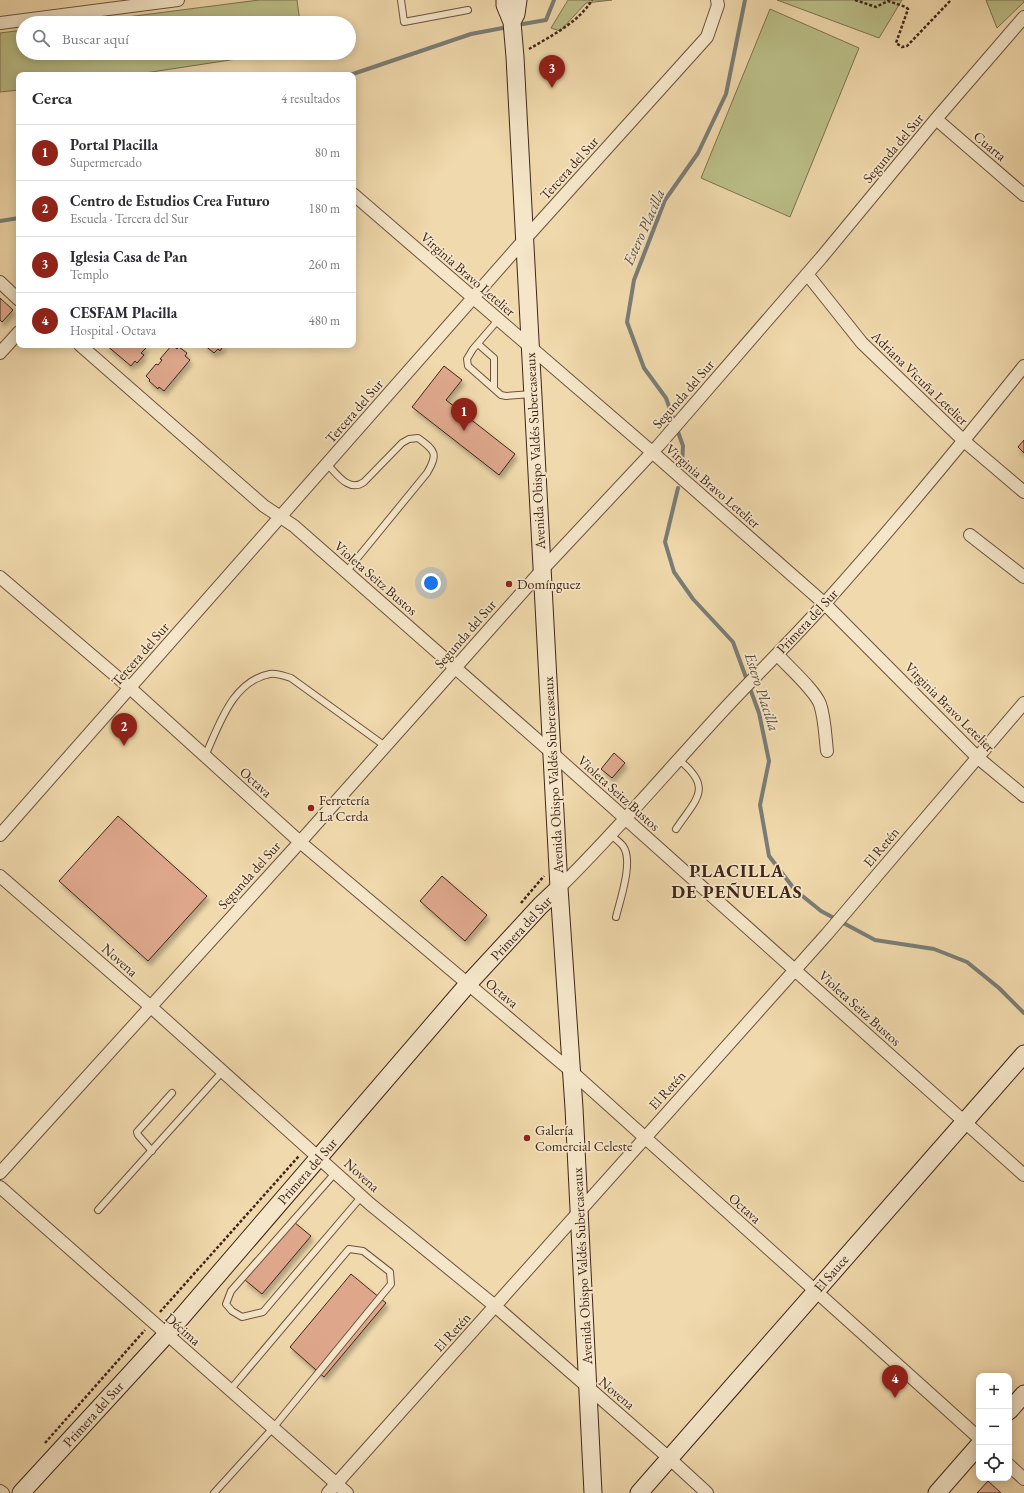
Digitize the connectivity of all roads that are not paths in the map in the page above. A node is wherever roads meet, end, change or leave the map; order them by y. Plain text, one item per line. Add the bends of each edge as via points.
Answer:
1 (178, 0) edge
2 (401, 0) edge
3 (505, 0) edge
4 (518, 0) edge
5 (716, 0) edge
6 (468, 10) dead end
7 (54, 16) edge
8 (1024, 17) edge
9 (16, 21) edge
10 (512, 22) junction
11 (0, 23) edge
12 (936, 119) junction
13 (1024, 194) edge
14 (356, 197) edge
15 (524, 240) junction
16 (807, 274) junction
17 (0, 282) edge
18 (16, 297) edge
19 (473, 298) junction
20 (498, 320) junction
21 (16, 335) edge
22 (478, 344) junction
23 (530, 347) junction
24 (83, 348) edge
25 (0, 353) edge
26 (1024, 366) edge
27 (494, 388) junction
28 (532, 394) junction
29 (964, 442) junction
30 (656, 448) junction
31 (327, 464) junction
32 (1024, 492) edge
33 (280, 517) junction
34 (970, 535) dead end
35 (542, 570) junction
36 (346, 572) junction
37 (1024, 576) edge
38 (0, 577) edge
39 (825, 604) junction
40 (777, 654) junction
41 (455, 668) junction
42 (130, 688) junction
43 (1024, 703) edge
44 (385, 746) junction
45 (827, 750) dead end
46 (551, 752) junction
47 (205, 756) junction
48 (977, 757) junction
49 (679, 760) junction
50 (1024, 796) edge
51 (626, 819) junction
52 (676, 829) dead end
53 (0, 835) edge
54 (610, 835) junction
55 (300, 842) junction
56 (0, 876) edge
57 (559, 888) junction
58 (616, 917) dead end
59 (795, 970) junction
60 (468, 984) junction
61 (151, 1006) junction
62 (1024, 1054) edge
63 (223, 1071) junction
64 (571, 1071) junction
65 (172, 1093) dead end
66 (965, 1121) junction
67 (645, 1138) junction
68 (152, 1151) junction
69 (313, 1152) junction
70 (336, 1172) junction
71 (0, 1173) edge
72 (1024, 1175) edge
73 (0, 1187) edge
74 (362, 1196) junction
75 (98, 1210) dead end
76 (579, 1212) junction
77 (816, 1291) junction
78 (494, 1306) junction
79 (167, 1334) junction
80 (588, 1389) junction
81 (230, 1390) junction
82 (1024, 1394) edge
83 (1011, 1409) edge
84 (273, 1428) junction
85 (976, 1435) edge
86 (976, 1448) edge
87 (670, 1458) junction
88 (1012, 1468) edge
89 (1024, 1479) edge
90 (336, 1484) junction
91 (0, 1491) edge
92 (2, 1493) edge
93 (21, 1493) edge
94 (214, 1493) edge
95 (328, 1493) edge
96 (347, 1493) edge
97 (593, 1493) edge
98 (639, 1493) edge
99 (707, 1493) edge
100 (937, 1493) edge

1 - 7 street
2 - 6 lane via 404,22
3 - 10 main road
4 - 10 main road
5 - 15 street, Tercera del Sur via 718,5 707,37
8 - 12 street, Segunda del Sur
9 - 11 street
10 - 15 main road, Avenida Obispo Valdés Subercaseaux
12 - 13 street, Cuarta
12 - 16 street, Segunda del Sur
14 - 19 street, Virginia Bravo Letelier
15 - 19 street, Tercera del Sur
15 - 23 main road, Avenida Obispo Valdés Subercaseaux
16 - 29 street, Adriana Vicuña Letelier via 862,343
16 - 30 street, Segunda del Sur
17 - 18 street
19 - 20 street, Virginia Bravo Letelier
19 - 31 street, Tercera del Sur
20 - 22 lane
20 - 23 street, Virginia Bravo Letelier
21 - 25 street
22 - 27 lane via 494,358
22 - 27 lane via 467,359 468,366
23 - 28 main road, Avenida Obispo Valdés Subercaseaux
23 - 30 street, Virginia Bravo Letelier
24 - 33 street, Violeta Seitz Bustos via 264,506
26 - 29 street, Primera del Sur
27 - 28 lane via 506,396
28 - 35 main road, Avenida Obispo Valdés Subercaseaux
29 - 32 street, Adriana Vicuña Letelier
29 - 39 street, Primera del Sur
30 - 35 street, Segunda del Sur
30 - 39 street, Virginia Bravo Letelier
31 - 33 street, Tercera del Sur
31 - 36 lane via 346,483 359,486 409,439 418,438 435,456 427,473
33 - 36 street, Violeta Seitz Bustos via 294,526
33 - 42 street, Tercera del Sur
34 - 37 street
35 - 41 street, Segunda del Sur
35 - 46 main road, Avenida Obispo Valdés Subercaseaux
36 - 41 street, Violeta Seitz Bustos
38 - 42 street, Octava
39 - 40 street, Primera del Sur
39 - 48 street, Virginia Bravo Letelier
40 - 45 street via 814,694 819,703
40 - 49 street, Primera del Sur
41 - 44 street, Segunda del Sur
41 - 46 street, Violeta Seitz Bustos
42 - 47 street, Octava
42 - 53 street, Tercera del Sur
43 - 48 street, El Retén
44 - 47 lane via 292,678 270,674 256,679 231,701
44 - 55 street, Segunda del Sur
46 - 51 street, Violeta Seitz Bustos
46 - 57 main road, Avenida Obispo Valdés Subercaseaux
47 - 55 street, Octava
48 - 50 street, Virginia Bravo Letelier
48 - 59 street, El Retén
49 - 51 street, Primera del Sur
49 - 52 lane via 698,781 699,795
51 - 54 street, Primera del Sur
51 - 59 street, Violeta Seitz Bustos
54 - 57 street, Primera del Sur
54 - 58 lane via 623,845 627,855
55 - 60 street, Octava
55 - 61 street, Segunda del Sur
56 - 61 street, Novena
57 - 60 main road, Primera del Sur
57 - 64 main road, Avenida Obispo Valdés Subercaseaux
59 - 66 street, Violeta Seitz Bustos
59 - 67 street, El Retén
60 - 64 street, Octava
60 - 69 main road, Primera del Sur
61 - 63 street, Novena
61 - 71 street, Segunda del Sur
62 - 66 main road, El Sauce
63 - 68 lane
63 - 69 street, Novena
64 - 67 street, Octava
64 - 76 main road, Avenida Obispo Valdés Subercaseaux
65 - 68 lane via 137,1132
66 - 72 street, Violeta Seitz Bustos
66 - 77 main road, El Sauce
67 - 76 street, El Retén
67 - 77 street, Octava
68 - 75 lane
69 - 70 street, Novena
69 - 79 main road, Primera del Sur
70 - 74 street, Novena
70 - 74 lane via 231,1291 226,1304 232,1311 242,1317 263,1312
73 - 79 street, Décima
74 - 78 street, Novena
76 - 78 street, El Retén
76 - 80 main road, Avenida Obispo Valdés Subercaseaux
77 - 85 street, Octava
77 - 87 main road, El Sauce
78 - 80 street, Novena
78 - 90 street, El Retén
79 - 81 street, Décima
79 - 93 main road, Primera del Sur
80 - 87 street, Novena
80 - 97 main road, Avenida Obispo Valdés Subercaseaux
81 - 84 street, Décima
81 - 84 lane via 349,1250 364,1251 390,1272 391,1284
82 - 83 main road
84 - 90 street, Décima
84 - 94 lane
86 - 100 main road
87 - 98 main road, El Sauce
87 - 99 street, Novena
88 - 89 street
90 - 95 street, El Retén
90 - 96 street, Décima
91 - 92 street

